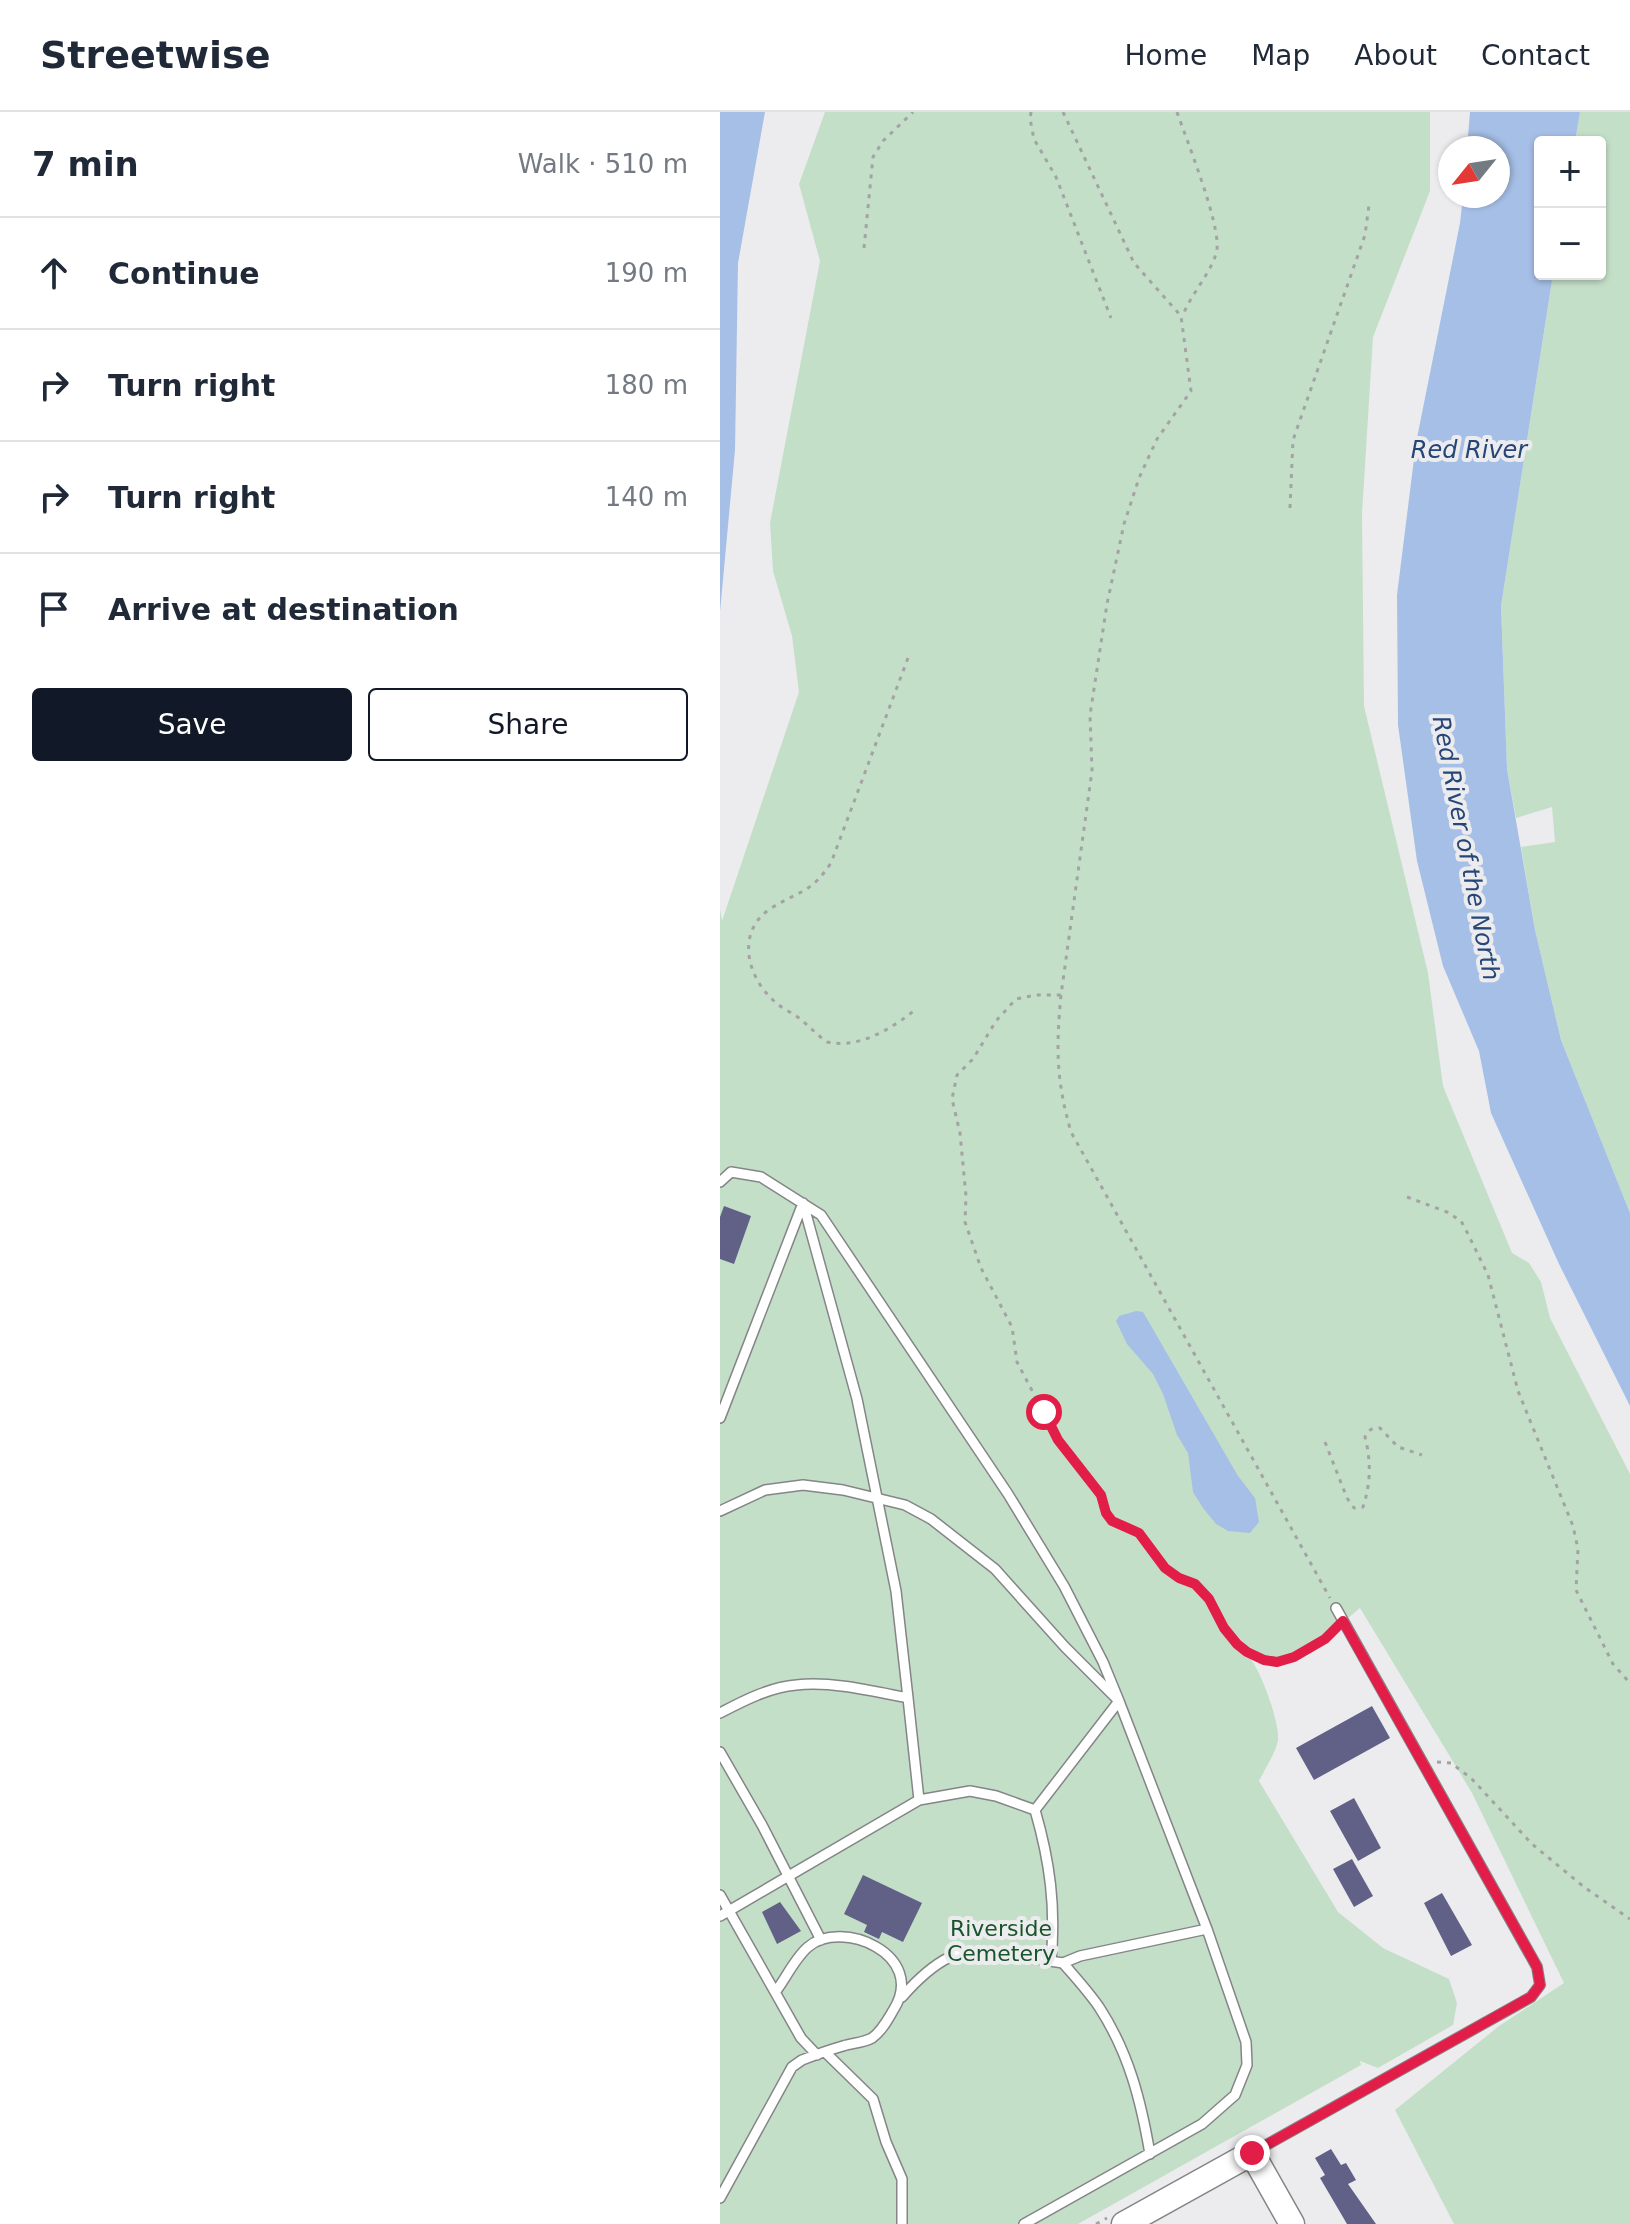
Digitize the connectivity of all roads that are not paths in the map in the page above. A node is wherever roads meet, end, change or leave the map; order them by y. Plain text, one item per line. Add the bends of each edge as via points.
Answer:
1 (720, 1182) edge
2 (803, 1203) junction
3 (720, 1418) edge
4 (877, 1498) junction
5 (720, 1511) edge
6 (1336, 1608) road end
7 (908, 1698) junction
8 (1119, 1701) junction
9 (720, 1713) edge
10 (720, 1752) edge
11 (919, 1800) junction
12 (1035, 1810) junction
13 (789, 1876) junction
14 (720, 1895) edge
15 (724, 1914) edge
16 (1207, 1929) junction
17 (821, 1940) junction
18 (1051, 1961) junction
19 (1063, 1963) junction
20 (776, 1991) junction
21 (902, 1997) junction
22 (821, 2053) junction
23 (1252, 2153) junction
24 (1150, 2154) junction
25 (720, 2198) edge
26 (902, 2224) edge
27 (1024, 2224) edge
28 (1124, 2224) edge
29 (1292, 2224) edge

1 - 2 lane via 731,1172 761,1177
2 - 3 lane
2 - 4 lane via 857,1399
2 - 8 lane via 821,1215 1008,1494 1064,1586
4 - 5 lane via 803,1485 765,1490
4 - 7 lane via 896,1591
4 - 8 lane via 931,1519 995,1569
6 - 23 lane via 1537,1967 1540,1985 1531,1997
7 - 9 lane via 796,1685
7 - 11 lane
8 - 12 lane
8 - 16 lane
10 - 13 lane
11 - 12 lane via 970,1791
11 - 13 lane
12 - 18 lane via 1052,1886
13 - 15 lane
13 - 17 lane
14 - 15 lane
15 - 20 lane
16 - 19 lane
16 - 24 lane via 1246,2042 1247,2065 1235,2095 1223,2107
17 - 20 lane via 808,1947
17 - 21 lane via 850,1938 877,1946 902,1974
18 - 19 lane
18 - 21 lane via 954,1956 919,1977
19 - 24 lane via 1098,2007 1124,2053 1142,2105
20 - 22 lane via 801,2038
21 - 22 lane via 874,2036
22 - 25 lane via 792,2067
22 - 26 lane via 873,2099 902,2179
23 - 28 street
23 - 29 street
24 - 27 lane

